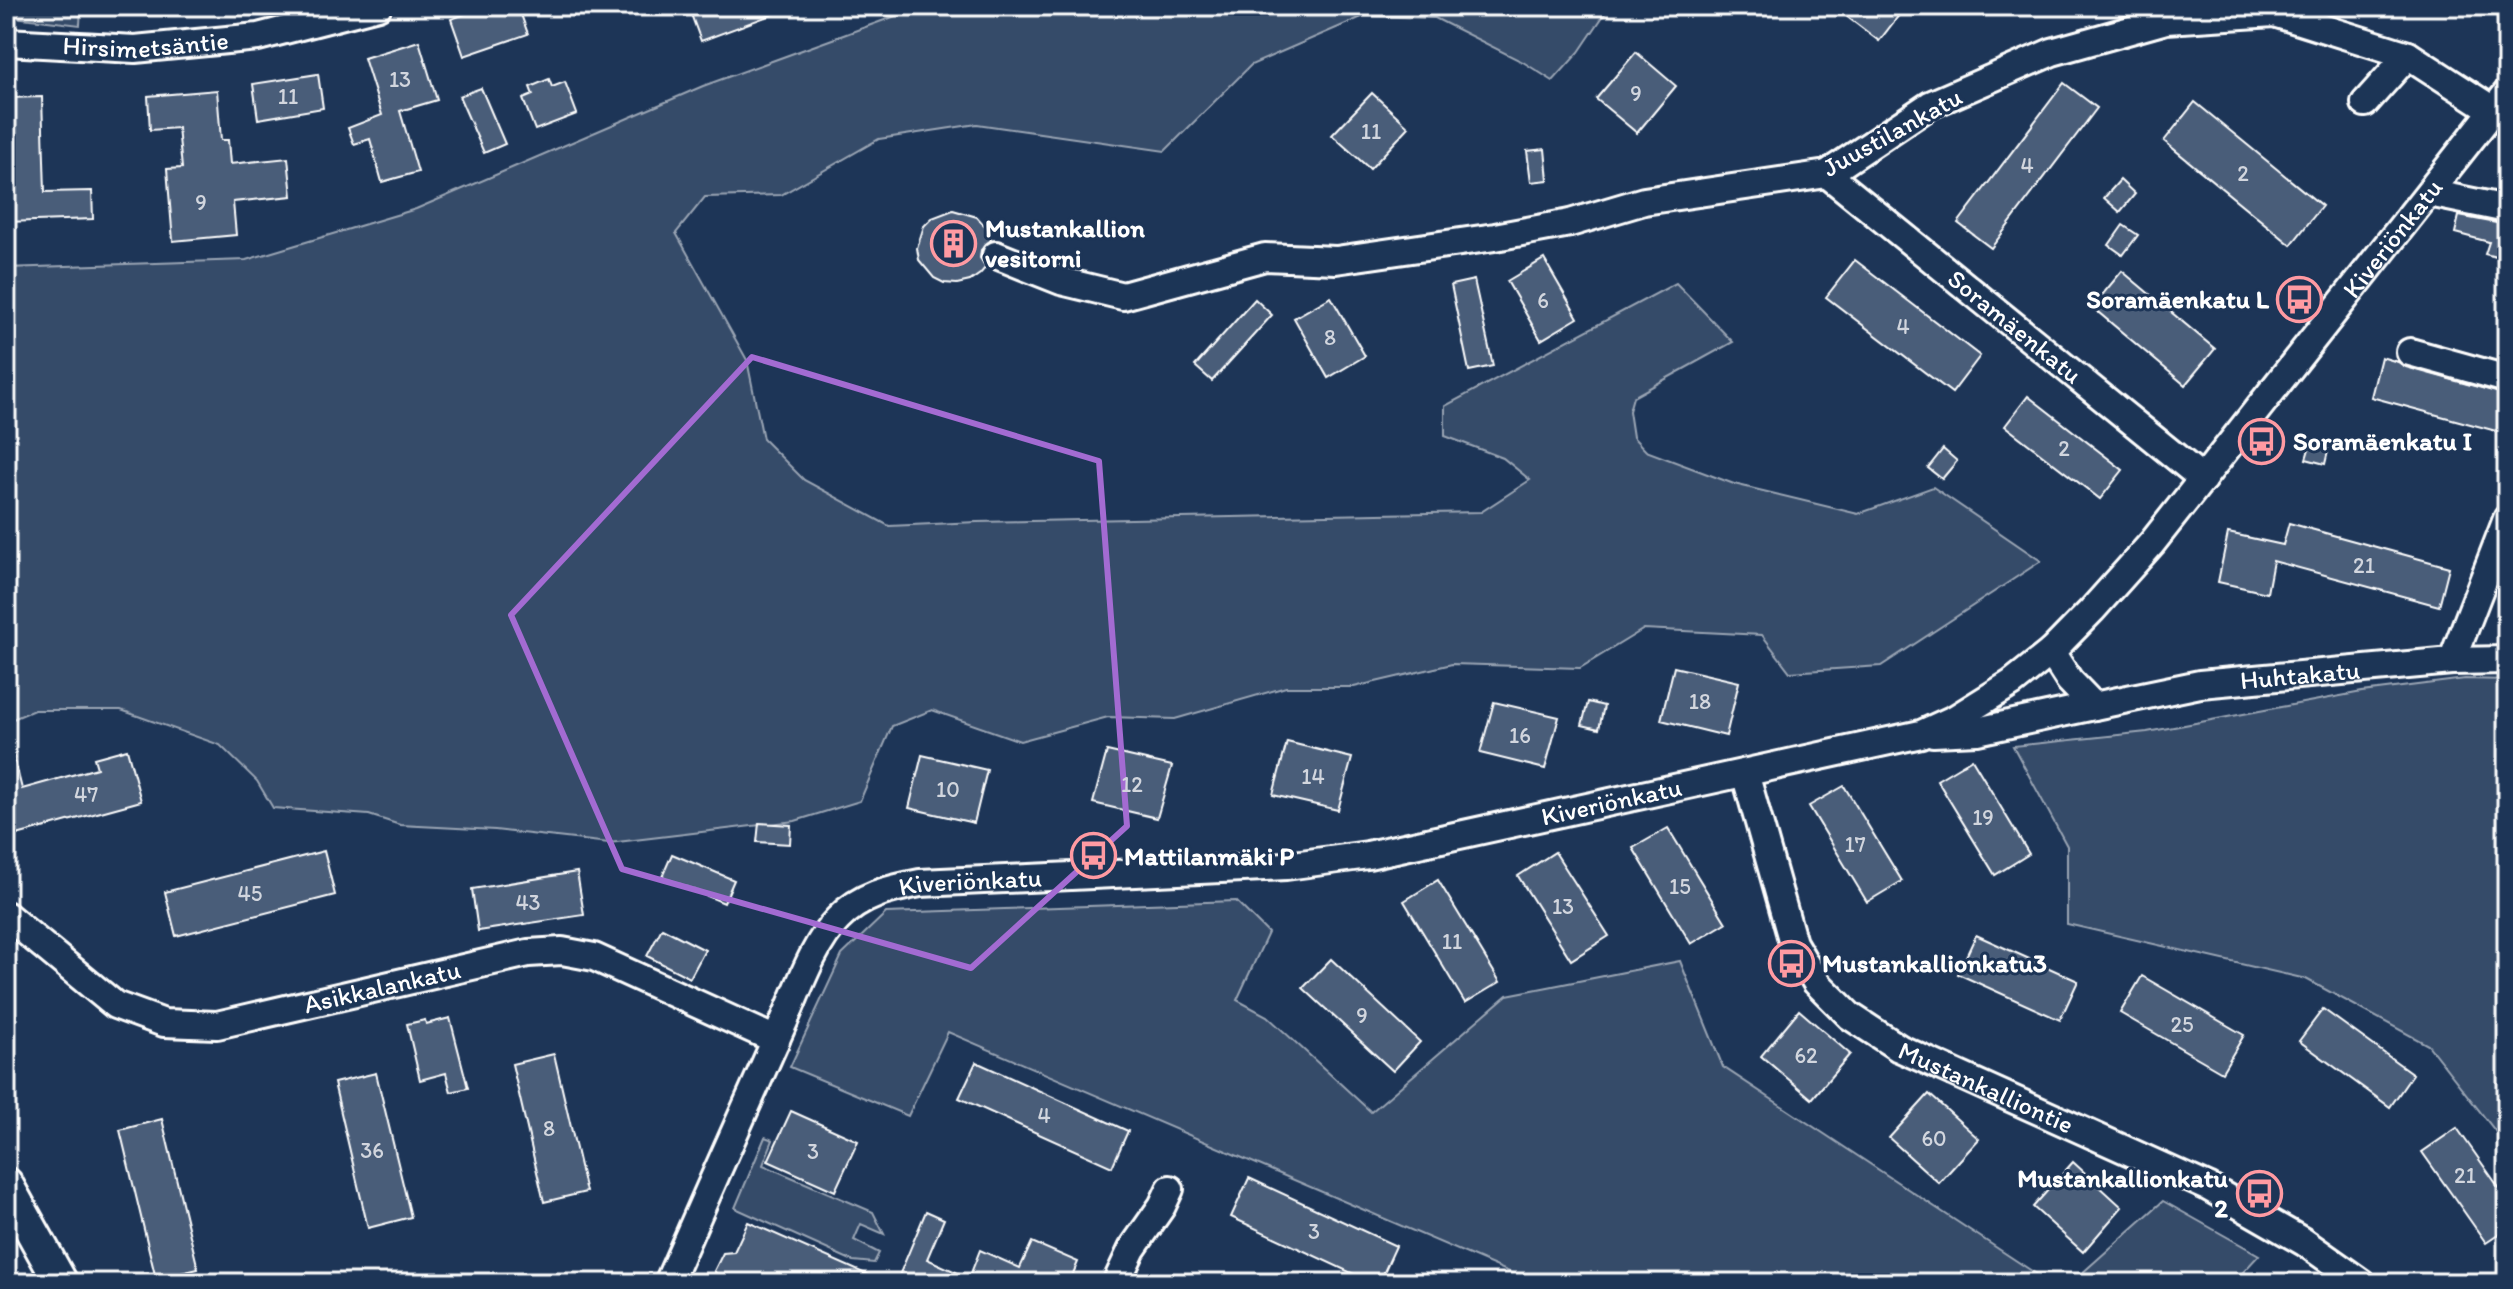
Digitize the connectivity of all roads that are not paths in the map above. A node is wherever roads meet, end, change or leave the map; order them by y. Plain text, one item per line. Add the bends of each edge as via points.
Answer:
1 (378, 6) edge
2 (6, 42) edge
3 (2408, 55) junction
4 (2500, 101) edge
5 (2365, 103) dead end
6 (1827, 174) junction
7 (2429, 193) junction
8 (2507, 209) edge
9 (996, 255) dead end
10 (2410, 352) dead end
11 (2507, 379) edge
12 (2203, 479) junction
13 (2507, 519) edge
14 (2051, 652) junction
15 (2507, 660) edge
16 (2452, 661) junction
17 (2094, 706) junction
18 (1921, 734) junction
19 (1745, 773) junction
20 (6, 915) edge
21 (776, 1040) junction
22 (6, 1184) edge
23 (1170, 1189) dead end
24 (61, 1283) edge
25 (668, 1283) edge
26 (1116, 1283) edge
27 (2362, 1283) edge

1 - 2 street, Hirsimetsäntie via 258,37 135,49
3 - 4 street, Juustilankatu
3 - 5 street
3 - 6 street, Juustilankatu via 2274,13 2166,20 2052,52 1930,105
4 - 7 street, Kiveriönkatu
6 - 9 street, Juustilankatu via 1644,201 1570,223 1495,237 1336,260 1265,257 1123,296 1061,281
6 - 12 street, Soramäenkatu
7 - 8 street
7 - 12 street, Kiveriönkatu
10 - 11 street
12 - 14 street, Kiveriönkatu
13 - 16 street
14 - 17 street
14 - 18 street, Kiveriönkatu via 2012,683
15 - 16 street, Huhtakatu
16 - 17 street, Huhtakatu via 2200,684
17 - 18 street, Huhtakatu via 1977,731
18 - 19 street, Kiveriönkatu
19 - 21 street, Kiveriönkatu via 1368,855 1286,866 920,883 881,891 853,905 827,930
19 - 27 street, Mustankalliontie via 1793,943 1816,982 1850,1016 1899,1048 2208,1187 2304,1242
20 - 21 street, Asikkalankatu via 115,1005 164,1023 217,1025 528,953 562,951 594,957
21 - 25 street, Kiveriönkatu
22 - 24 main road
23 - 26 street

